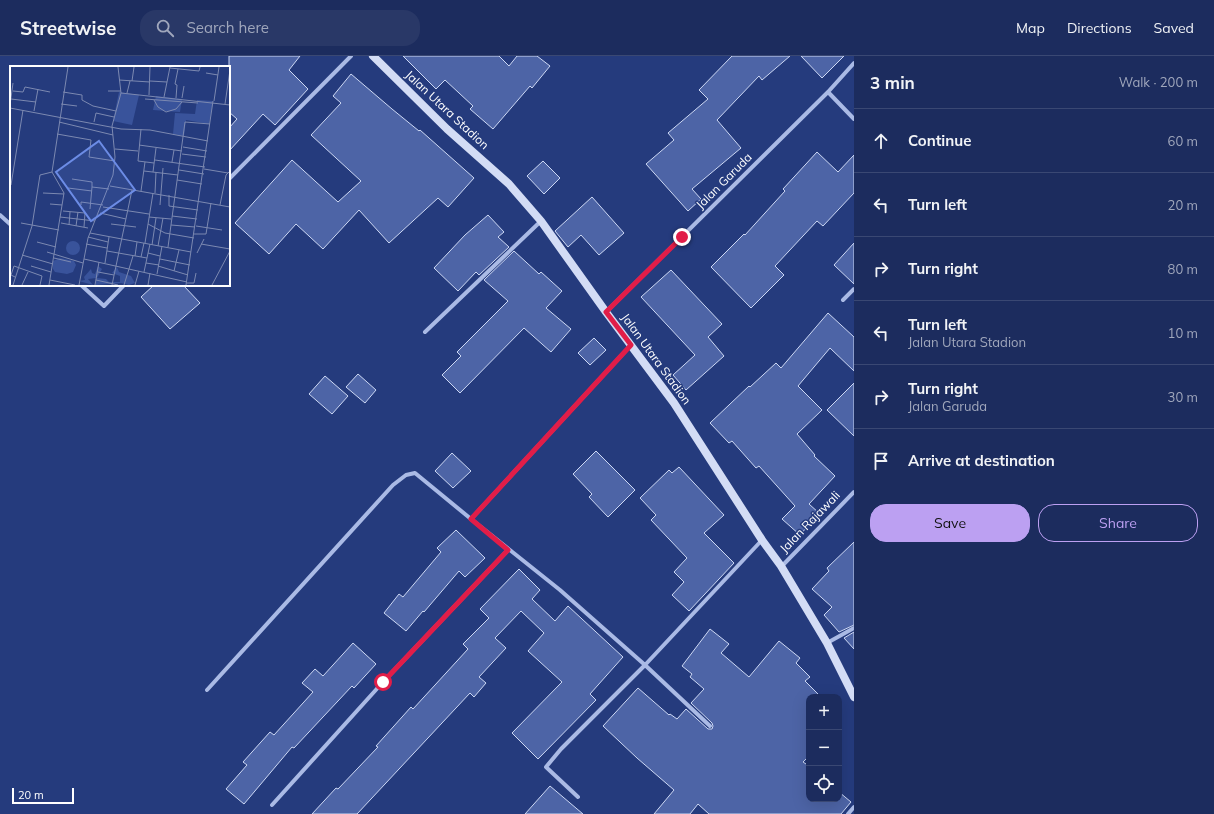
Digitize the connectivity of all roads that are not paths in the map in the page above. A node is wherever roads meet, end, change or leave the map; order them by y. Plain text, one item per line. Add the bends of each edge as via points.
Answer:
1 (351, 56) edge
2 (373, 56) edge
3 (854, 63) edge
4 (828, 92) junction
5 (854, 119) edge
6 (230, 178) edge
7 (0, 215) edge
8 (541, 221) junction
9 (10, 224) edge
10 (82, 286) edge
11 (123, 286) edge
12 (854, 288) edge
13 (843, 300) dead end
14 (606, 312) junction
15 (425, 332) dead end
16 (631, 345) junction
17 (854, 492) edge
18 (471, 519) junction
19 (762, 540) junction
20 (508, 550) junction
21 (781, 566) junction
22 (854, 628) edge
23 (827, 643) junction
24 (645, 665) junction
25 (207, 690) dead end
26 (854, 697) edge
27 (710, 726) dead end
28 (578, 797) dead end
29 (272, 805) dead end
30 (854, 807) edge
31 (848, 814) edge

1 - 6 street
2 - 8 street, Jalan Utara Stadion via 447,129 509,184
3 - 4 street, Jalan Garuda
4 - 5 street
4 - 14 street, Jalan Garuda
7 - 9 street
8 - 14 street, Jalan Utara Stadion
8 - 15 street
10 - 11 street via 104,306
12 - 13 street
14 - 16 street, Jalan Utara Stadion
16 - 18 street
16 - 19 street, Jalan Utara Stadion via 674,403
17 - 21 street, Jalan Rajawali
18 - 20 street
18 - 25 street via 415,473 406,475 393,485
19 - 21 street, Jalan Utara Stadion
19 - 24 street
20 - 24 street via 560,590
20 - 29 street via 383,682
21 - 23 street, Jalan Utara Stadion
22 - 23 street
23 - 26 street, Jalan Utara Stadion
24 - 27 street
24 - 28 street via 546,767
30 - 31 street

